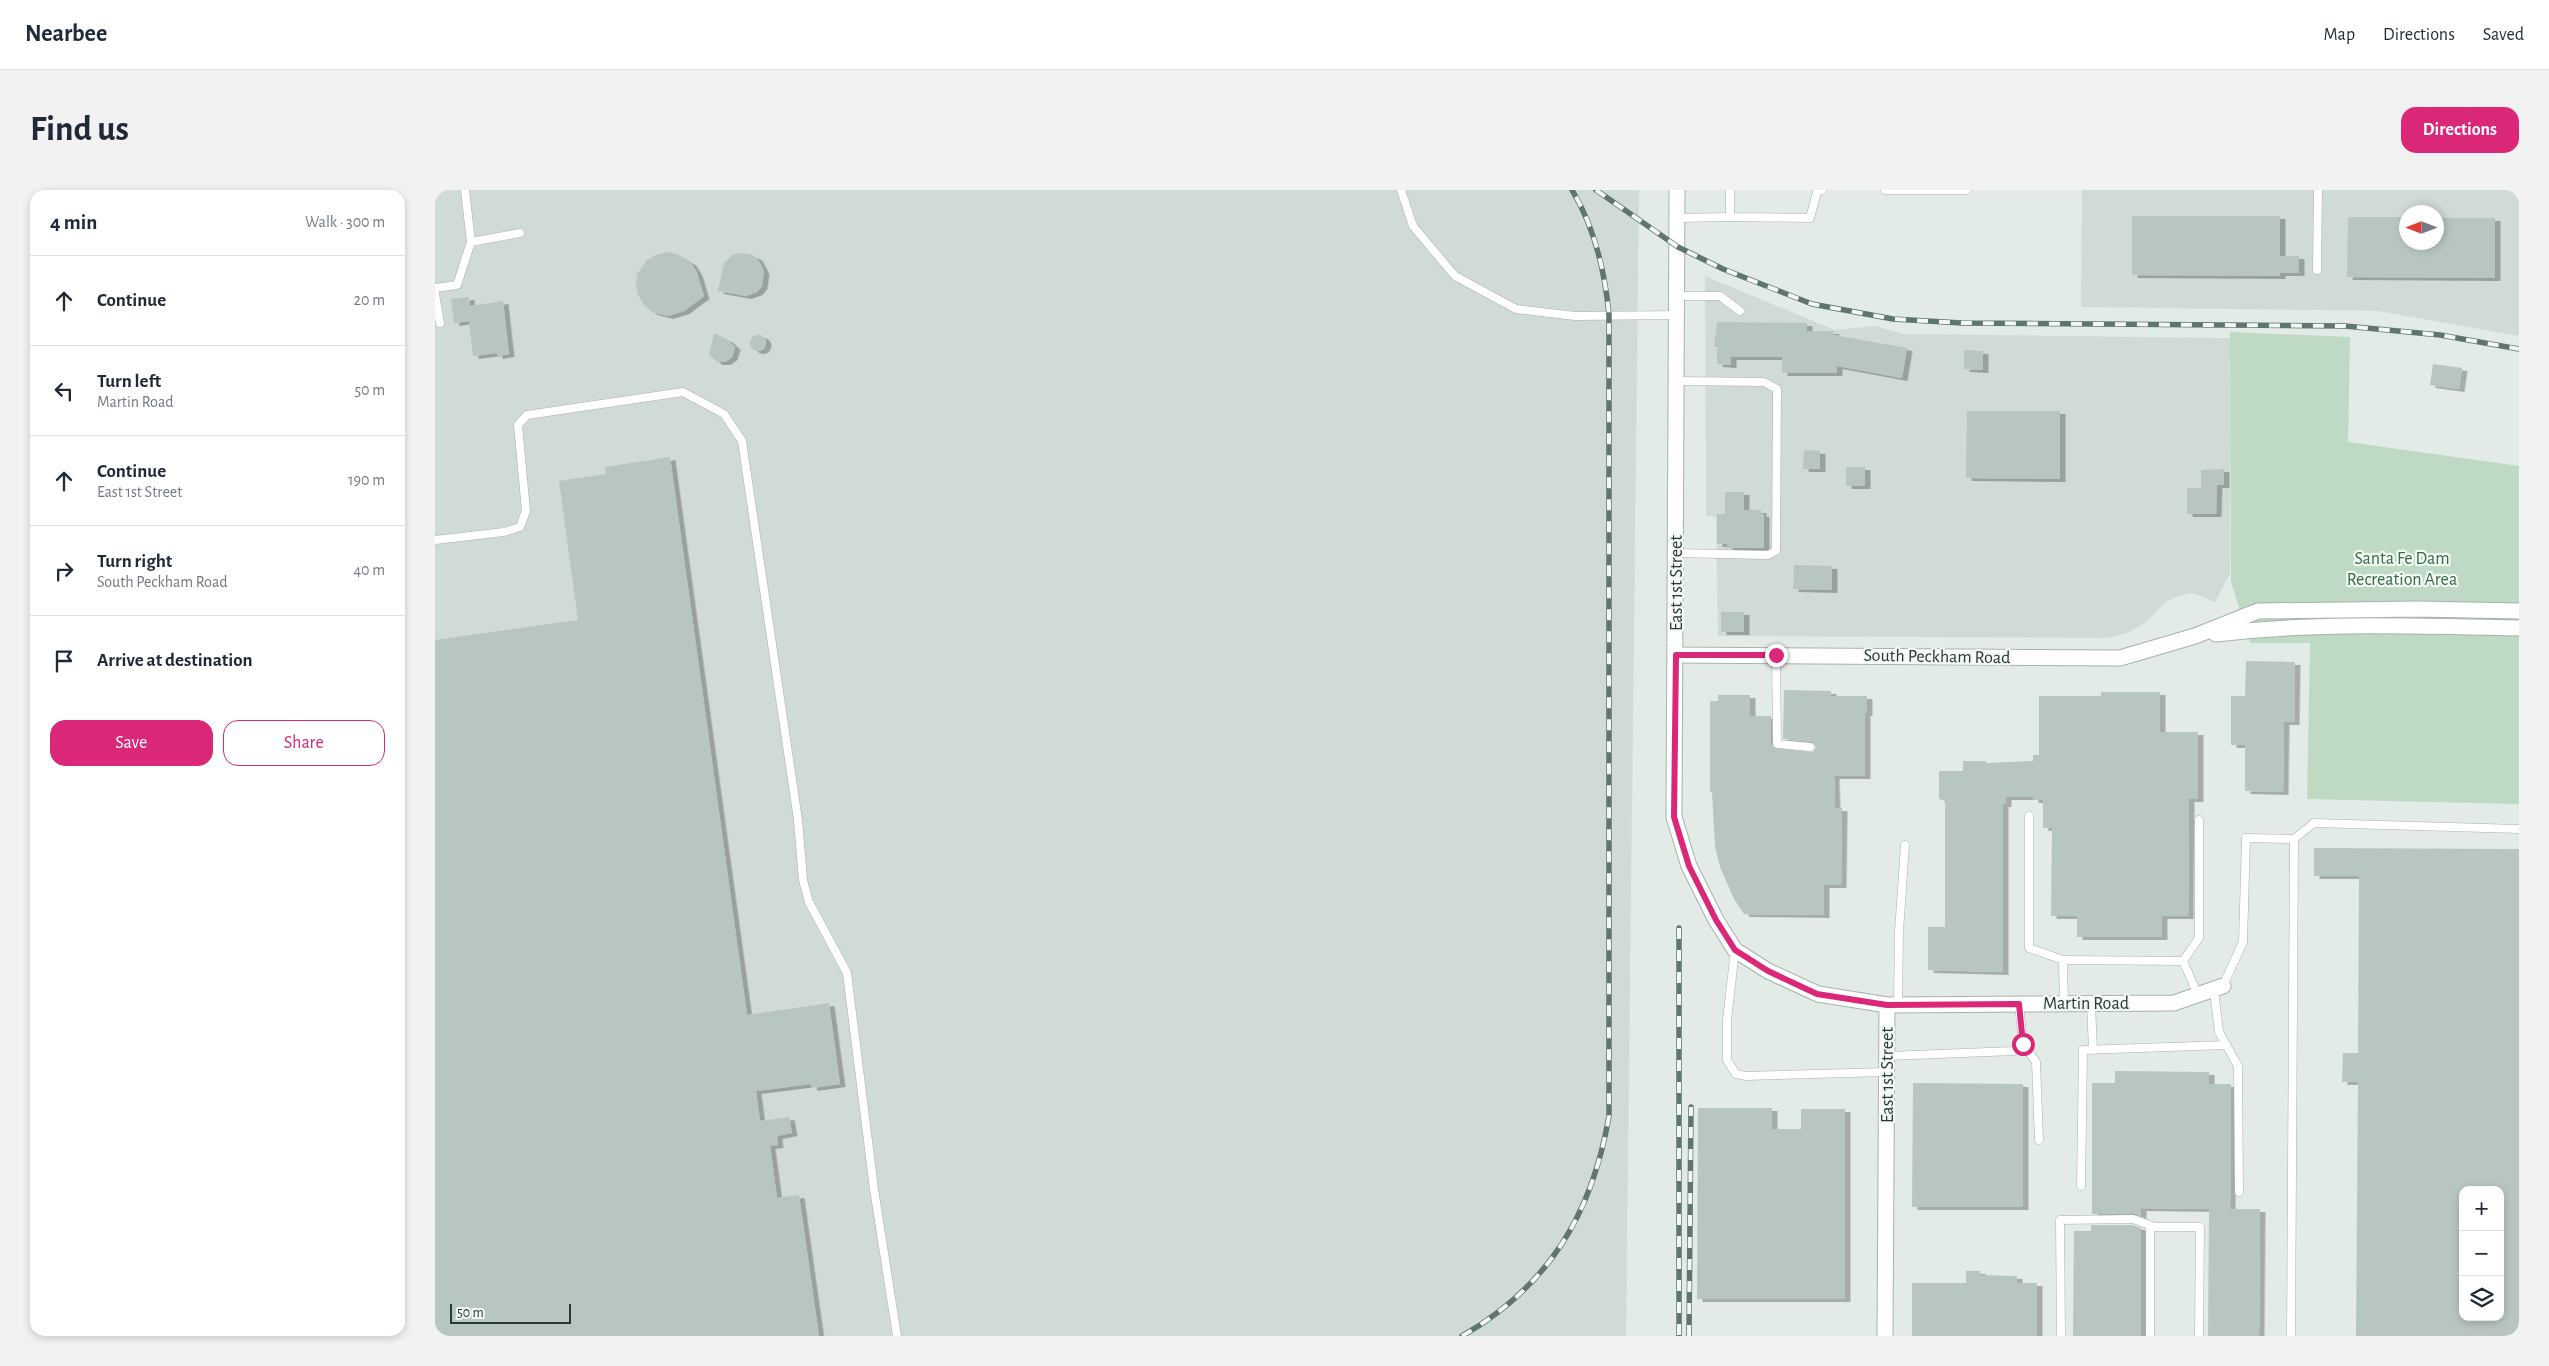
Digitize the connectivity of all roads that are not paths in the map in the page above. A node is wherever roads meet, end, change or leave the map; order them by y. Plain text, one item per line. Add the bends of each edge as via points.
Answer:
1 (465, 190) edge
2 (1401, 190) edge
3 (1677, 190) edge
4 (1730, 190) edge
5 (1821, 190) edge
6 (1885, 190) edge
7 (1967, 190) edge
8 (2318, 190) edge
9 (1729, 217) junction
10 (1677, 218) junction
11 (520, 233) dead end
12 (471, 242) junction
13 (2317, 270) dead end
14 (435, 288) edge
15 (435, 294) edge
16 (1677, 296) junction
17 (1740, 311) dead end
18 (1677, 315) junction
19 (439, 323) dead end
20 (1678, 381) junction
21 (435, 540) edge
22 (1676, 553) junction
23 (2519, 611) edge
24 (2519, 628) edge
25 (2195, 636) junction
26 (1676, 655) junction
27 (1776, 655) junction
28 (1810, 748) dead end
29 (2029, 816) dead end
30 (2199, 820) dead end
31 (2519, 829) edge
32 (2294, 839) junction
33 (1905, 845) dead end
34 (1735, 950) junction
35 (2063, 960) junction
36 (2183, 961) junction
37 (2218, 988) junction
38 (2198, 995) junction
39 (2091, 1003) junction
40 (2019, 1004) junction
41 (2064, 1004) junction
42 (1893, 1005) junction
43 (2023, 1044) junction
44 (2226, 1045) junction
45 (2093, 1050) junction
46 (1887, 1056) junction
47 (1887, 1072) junction
48 (2039, 1140) dead end
49 (2081, 1186) dead end
50 (2239, 1192) dead end
51 (2150, 1226) junction
52 (897, 1336) edge
53 (1885, 1336) edge
54 (2061, 1336) edge
55 (2150, 1336) edge
56 (2199, 1336) edge
57 (2291, 1336) edge

1 - 12 lane
2 - 18 lane via 1413,226 1455,276 1516,309 1575,316
3 - 10 street, East 1st Street
4 - 9 lane
5 - 9 lane via 1817,192 1810,218
6 - 7 lane
8 - 13 lane
9 - 10 lane
10 - 16 street, East 1st Street
11 - 12 lane
12 - 14 lane via 457,285
15 - 19 lane
16 - 17 lane via 1720,296
16 - 18 street, East 1st Street
18 - 20 street, East 1st Street
20 - 22 street, East 1st Street
20 - 22 lane via 1765,382 1777,389 1776,551 1768,555
21 - 52 lane via 504,532 520,526 527,511 518,425 527,415 683,392 724,414 741,441 798,820 803,880 809,902 847,973 874,1190
22 - 26 street, East 1st Street
23 - 25 street via 2258,611
24 - 25 street via 2256,629
25 - 27 street, South Peckham Road via 2120,658
26 - 27 street, South Peckham Road
26 - 34 street, East 1st Street via 1674,817 1689,866
27 - 28 lane via 1777,744
29 - 35 lane via 2029,948
30 - 36 lane via 2199,938
31 - 32 lane via 2314,823
32 - 37 lane via 2246,838 2243,942
32 - 57 lane
33 - 42 lane
34 - 42 street, East 1st Street via 1768,971 1817,994
34 - 47 lane via 1727,1020 1727,1060 1736,1074
35 - 36 lane
35 - 41 lane
36 - 38 lane
37 - 38 street, Martin Road
37 - 44 lane via 2219,1032
38 - 39 street, Martin Road via 2174,1003
39 - 41 street, Martin Road
39 - 45 lane
40 - 41 street, Martin Road
40 - 42 street, Martin Road
40 - 43 lane
42 - 46 street, East 1st Street
43 - 46 lane via 2013,1051
43 - 48 lane via 2036,1062
44 - 45 lane
44 - 50 lane via 2238,1066
45 - 49 lane via 2083,1050
46 - 47 street, East 1st Street
47 - 53 street, East 1st Street
51 - 54 lane via 2133,1220 2060,1220
51 - 55 lane
51 - 56 lane via 2199,1227

